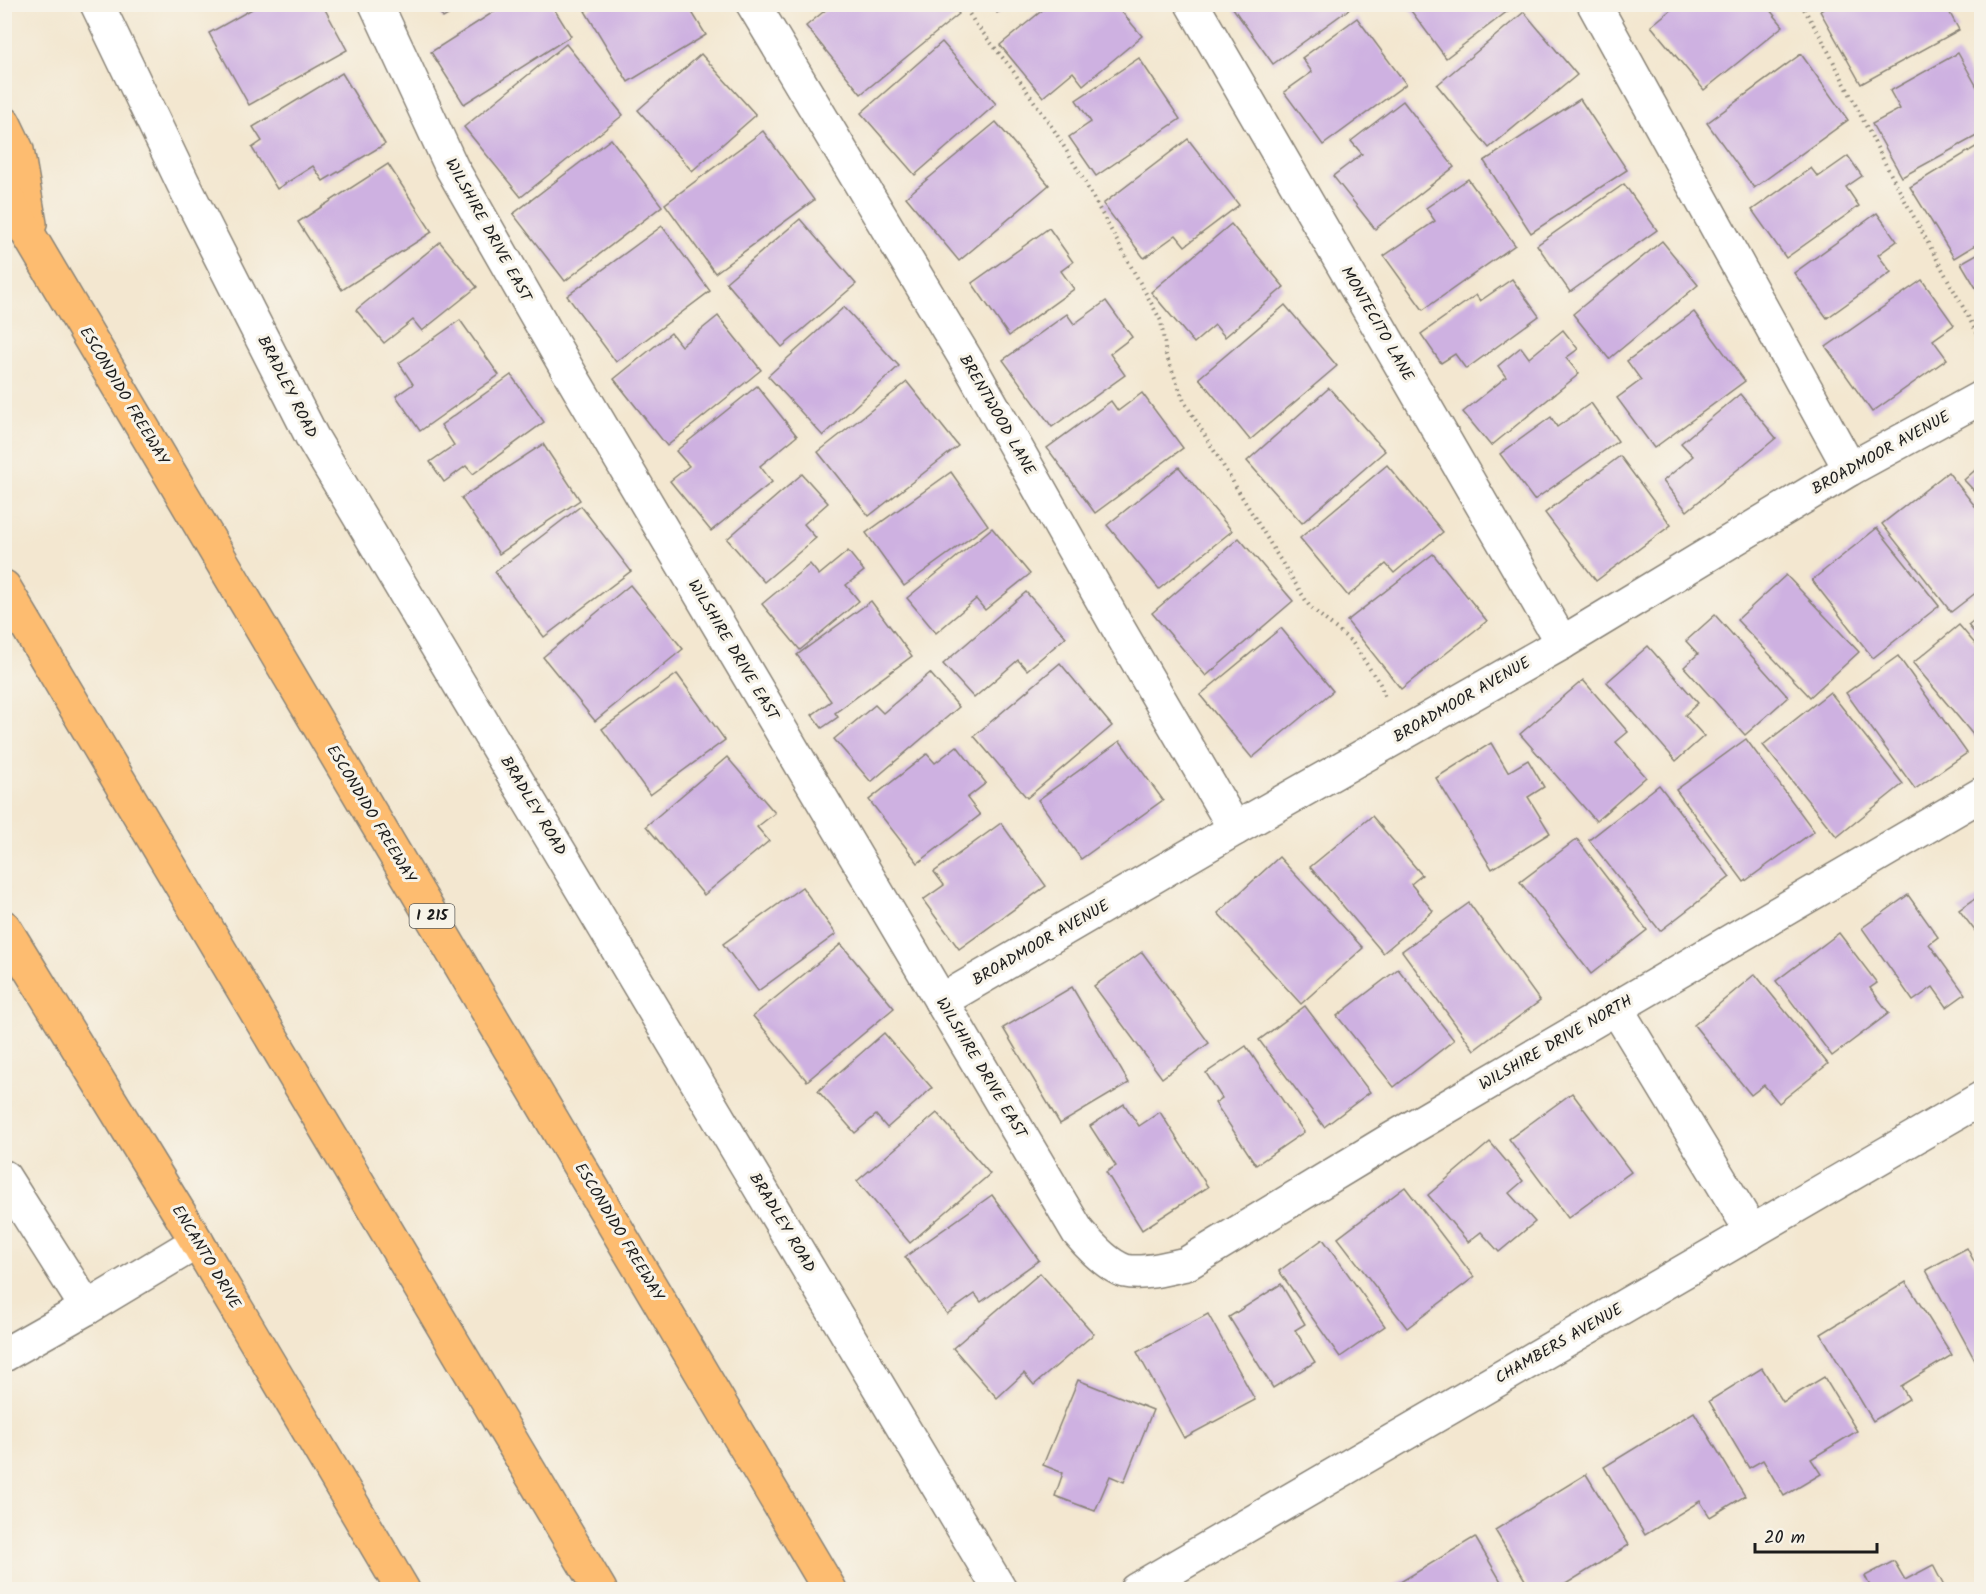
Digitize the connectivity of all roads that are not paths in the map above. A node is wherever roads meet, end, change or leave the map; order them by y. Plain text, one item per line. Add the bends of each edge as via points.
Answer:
1 (97, 4) edge
2 (376, 4) edge
3 (753, 4) edge
4 (1191, 4) edge
5 (1594, 4) edge
6 (4, 123) edge
7 (4, 194) edge
8 (33, 243) junction
9 (1982, 397) edge
10 (1850, 469) junction
11 (4, 587) edge
12 (1562, 643) junction
13 (1982, 794) edge
14 (1235, 829) junction
15 (4, 927) edge
16 (941, 1001) junction
17 (1616, 1008) junction
18 (1982, 1098) edge
19 (4, 1177) edge
20 (1752, 1232) junction
21 (197, 1242) junction
22 (1125, 1271) joint
23 (87, 1308) junction
24 (4, 1355) edge
25 (403, 1590) edge
26 (600, 1590) edge
27 (830, 1590) edge
28 (1000, 1590) edge
29 (1136, 1590) edge

1 - 28 street, BRADLEY ROAD via 312,437
2 - 16 street, WILSHIRE DRIVE EAST via 452,168
3 - 14 street, BRENTWOOD LANE via 970,366
4 - 12 street, MONTECITO LANE
5 - 10 street
6 - 8 main road via 17,150
7 - 8 main road, ESCONDIDO FREEWAY / I 215
8 - 27 main road, ESCONDIDO FREEWAY / I 215
9 - 10 street, BROADMOOR AVENUE
10 - 12 street, BROADMOOR AVENUE
11 - 26 main road
12 - 14 street, BROADMOOR AVENUE
13 - 17 street, WILSHIRE DRIVE NORTH
14 - 16 street, BROADMOOR AVENUE
15 - 21 main road, ENCANTO DRIVE
16 - 22 street, WILSHIRE DRIVE EAST via 1078,1232 1099,1255
17 - 20 street
17 - 22 street, WILSHIRE DRIVE NORTH via 1186,1264 1158,1271
18 - 20 street, CHAMBERS AVENUE
19 - 23 street
20 - 29 street, CHAMBERS AVENUE
21 - 23 street
21 - 25 main road, ENCANTO DRIVE
23 - 24 street

